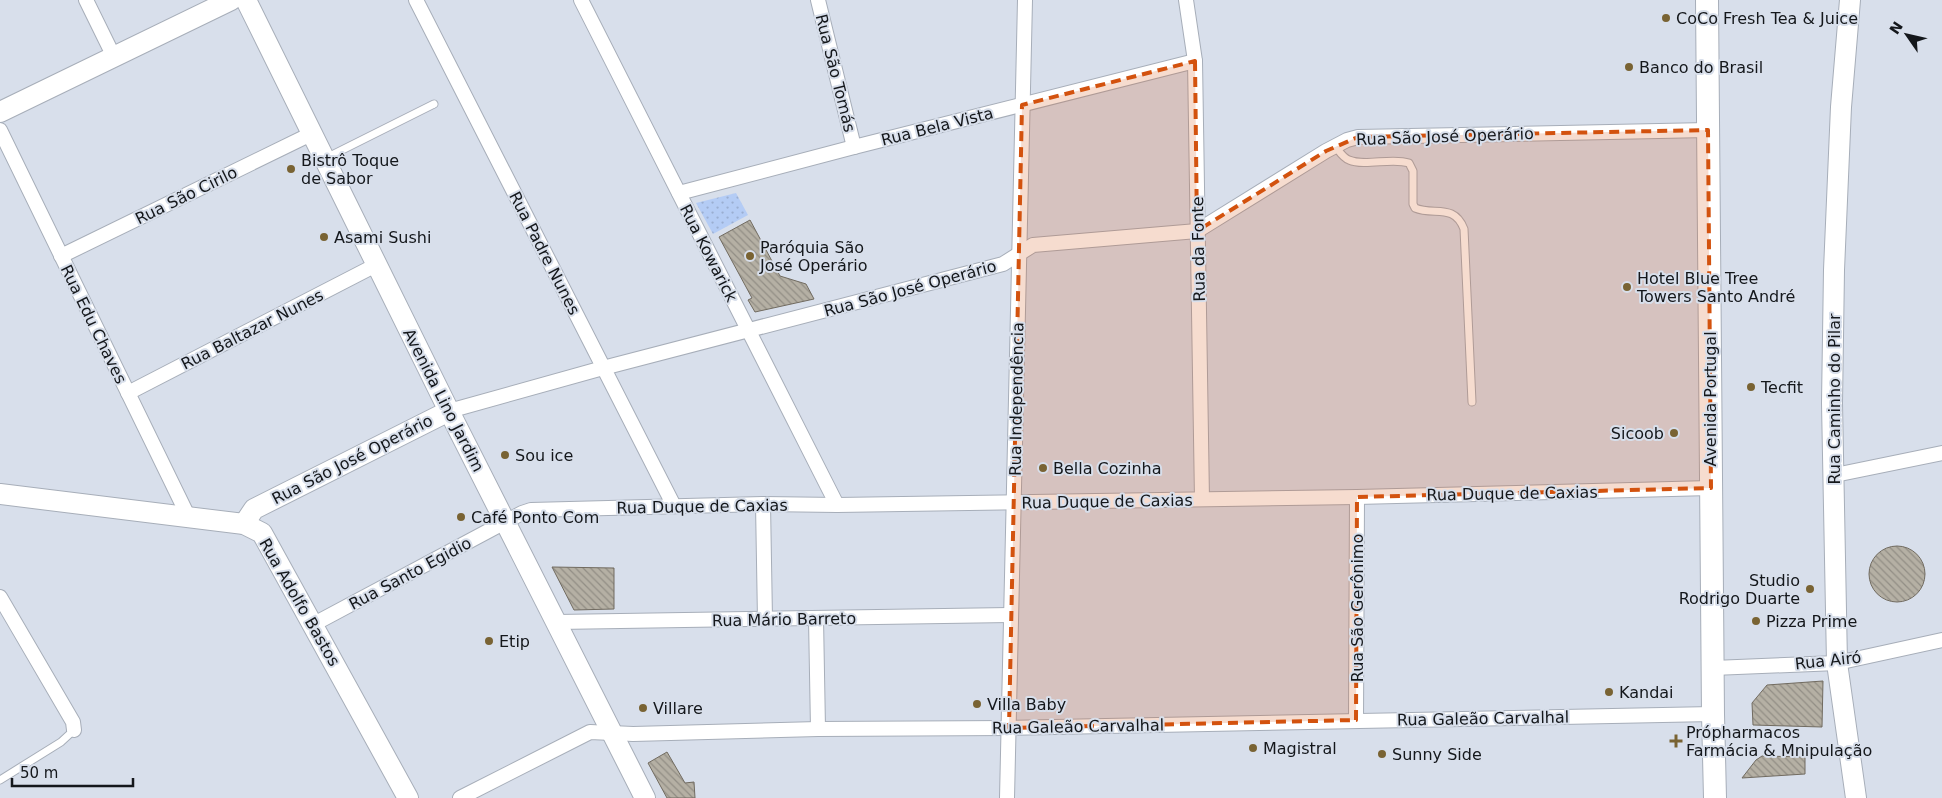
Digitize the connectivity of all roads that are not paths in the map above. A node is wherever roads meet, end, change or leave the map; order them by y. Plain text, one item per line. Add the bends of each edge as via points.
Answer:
1 (86, 0) edge
2 (231, 0) edge
3 (246, 0) edge
4 (416, 0) edge
5 (581, 0) edge
6 (818, 0) edge
7 (1025, 0) edge
8 (1186, 0) edge
9 (1707, 0) edge
10 (1850, 0) edge
11 (114, 56) junction
12 (1195, 61) junction
13 (434, 104) dead end
14 (1022, 105) junction
15 (0, 112) edge
16 (0, 130) edge
17 (1708, 130) junction
18 (311, 134) junction
19 (1334, 146) junction
20 (854, 147) junction
21 (324, 159) junction
22 (679, 193) junction
23 (1197, 231) junction
24 (1020, 253) junction
25 (61, 256) junction
26 (376, 265) junction
27 (748, 331) junction
28 (603, 368) junction
29 (128, 393) junction
30 (1472, 402) dead end
31 (449, 411) junction
32 (1942, 453) edge
33 (1835, 475) junction
34 (1711, 488) junction
35 (0, 494) edge
36 (1357, 497) junction
37 (1202, 499) junction
38 (1013, 502) junction
39 (763, 504) junction
40 (837, 505) junction
41 (674, 506) junction
42 (189, 518) junction
43 (506, 522) junction
44 (244, 524) junction
45 (0, 597) edge
46 (1010, 615) junction
47 (816, 618) junction
48 (765, 619) junction
49 (557, 622) junction
50 (314, 624) junction
51 (1942, 640) edge
52 (1837, 663) junction
53 (1712, 668) junction
54 (1713, 714) junction
55 (1356, 720) junction
56 (1009, 728) junction
57 (818, 729) junction
58 (74, 730) joint
59 (613, 733) junction
60 (0, 780) edge
61 (408, 798) edge
62 (460, 798) edge
63 (645, 798) edge
64 (1007, 798) edge
65 (1715, 798) edge
66 (1856, 798) edge

1 - 11 street
2 - 11 main road
3 - 18 main road, Avenida Lino Jardim
4 - 28 street, Rua Padre Nunes
5 - 22 street, Rua Kowarick
6 - 20 street, Rua São Tomás
7 - 14 street, Rua Independência
8 - 12 street, Rua da Fonte
9 - 17 main road, Avenida Portugal
10 - 33 main road, Rua Caminho do Pilar via 1841,107 1834,270 1832,403
11 - 15 main road
12 - 14 street, Rua Bela Vista
12 - 23 street, Rua da Fonte
13 - 21 lane
14 - 20 street, Rua Bela Vista
14 - 24 street, Rua Independência
16 - 25 street, Rua Edu Chaves
17 - 19 street, Rua São José Operário via 1358,137
17 - 34 main road, Avenida Portugal
18 - 21 main road, Avenida Lino Jardim
18 - 25 street, Rua São Cirilo
19 - 23 street, Rua São José Operário
19 - 30 lane via 1344,157 1354,161 1409,163 1413,171 1415,208 1446,211 1461,222 1464,229
20 - 22 street, Rua Bela Vista
21 - 26 main road, Avenida Lino Jardim
22 - 27 street, Rua Kowarick
23 - 24 street, Rua São José Operário via 1034,244
23 - 37 street, Rua da Fonte
24 - 27 street, Rua São José Operário via 1003,264
24 - 38 street, Rua Independência
25 - 29 street, Rua Edu Chaves
26 - 29 street, Rua Baltazar Nunes
26 - 31 main road, Avenida Lino Jardim
27 - 28 street, Rua São José Operário
27 - 40 street, Rua Kowarick
28 - 31 street, Rua São José Operário
28 - 41 street, Rua Padre Nunes
29 - 42 street, Rua Edu Chaves
31 - 43 main road, Avenida Lino Jardim
31 - 44 main road, Rua São José Operário via 254,509
32 - 33 street
33 - 52 main road, Rua Caminho do Pilar
34 - 36 street, Rua Duque de Caxias
34 - 53 main road, Avenida Portugal
35 - 42 main road, Rua Adolfo Bastos
36 - 37 street, Rua Duque de Caxias
36 - 55 street, Rua São Gerônimo
37 - 38 street, Rua Duque de Caxias
38 - 40 street, Rua Duque de Caxias
38 - 46 street, Rua Independência
39 - 40 street, Rua Duque de Caxias
39 - 41 street, Rua Duque de Caxias
39 - 48 street
41 - 43 street, Rua Duque de Caxias via 531,510
42 - 44 main road, Rua Adolfo Bastos
43 - 49 main road, Avenida Lino Jardim
43 - 50 street, Rua Santo Egidio
44 - 50 main road, Rua Adolfo Bastos via 262,533
45 - 58 street via 73,722
46 - 47 street, Rua Mário Barreto
46 - 56 street, Rua Independência
47 - 48 street, Rua Mário Barreto
47 - 57 street
48 - 49 street, Rua Mário Barreto
49 - 59 main road, Avenida Lino Jardim
50 - 61 main road, Rua Adolfo Bastos
51 - 52 street, Rua Airó
52 - 53 street, Rua Airó
52 - 66 main road, Rua Caminho do Pilar
53 - 54 main road, Avenida Portugal
54 - 55 street, Rua Galeão Carvalhal
54 - 65 main road, Avenida Portugal
55 - 56 street, Rua Galeão Carvalhal
56 - 57 street, Rua Galeão Carvalhal
56 - 64 street, Rua Independência
57 - 59 street, Rua Galeão Carvalhal
58 - 60 lane via 61,742
59 - 62 street, Rua Galeão Carvalhal via 590,732
59 - 63 main road, Avenida Lino Jardim

